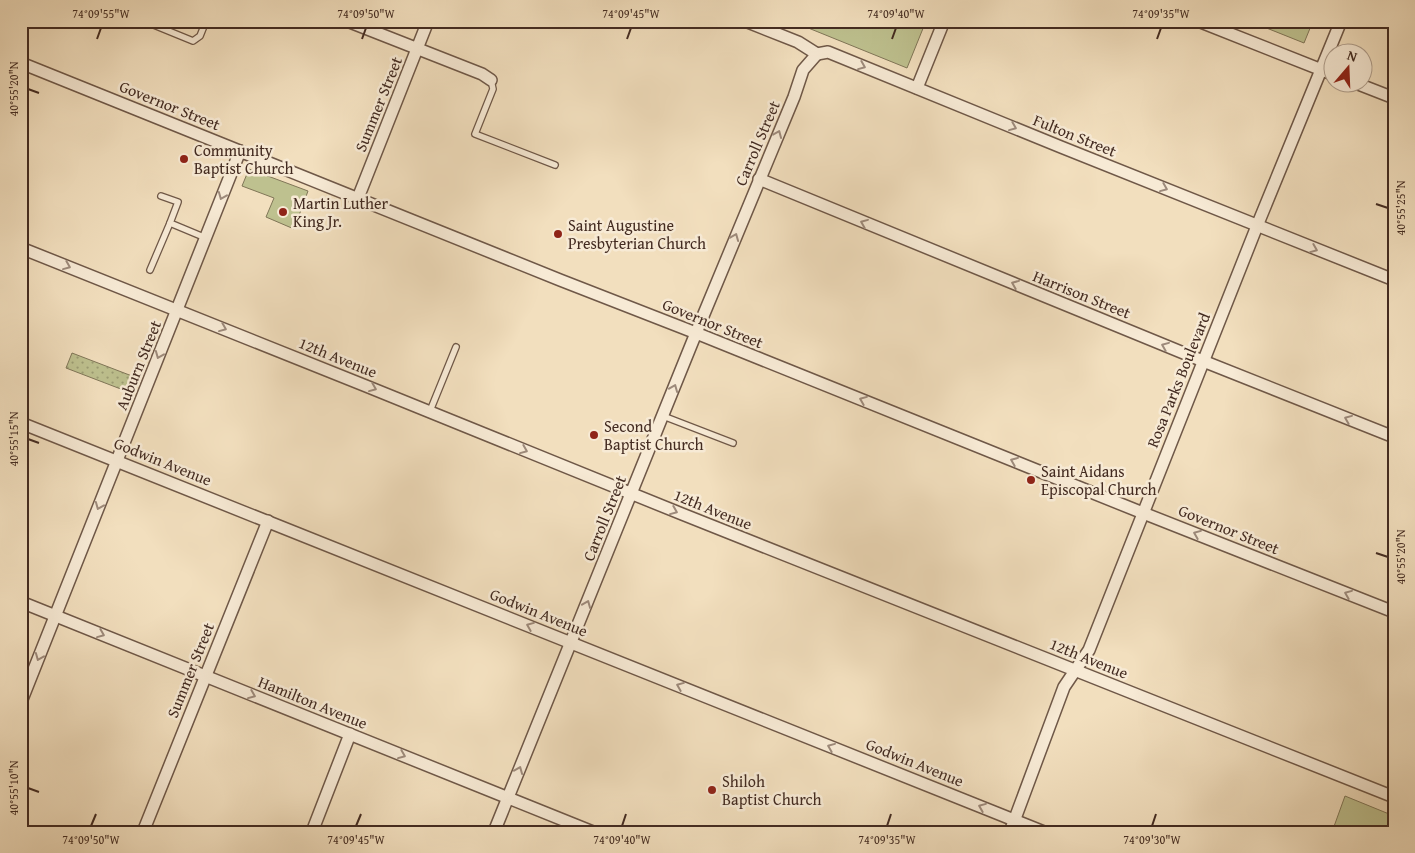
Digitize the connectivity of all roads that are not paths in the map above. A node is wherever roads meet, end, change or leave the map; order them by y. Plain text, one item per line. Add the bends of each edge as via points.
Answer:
1 (144, 21) edge
2 (206, 21) edge
3 (347, 21) edge
4 (428, 21) edge
5 (745, 21) edge
6 (944, 21) edge
7 (1198, 21) edge
8 (1341, 21) edge
9 (417, 49) junction
10 (817, 54) junction
11 (21, 63) edge
12 (1321, 70) junction
13 (492, 80) joint
14 (917, 88) junction
15 (1372, 89) edge
16 (1394, 98) edge
17 (240, 151) junction
18 (555, 166) dead end
19 (759, 179) junction
20 (161, 196) dead end
21 (358, 198) junction
22 (170, 223) junction
23 (1257, 226) junction
24 (206, 238) junction
25 (21, 248) edge
26 (150, 270) dead end
27 (1394, 280) edge
28 (177, 310) junction
29 (696, 333) junction
30 (456, 347) dead end
31 (1203, 362) junction
32 (430, 411) junction
33 (663, 416) junction
34 (21, 423) edge
35 (1394, 437) edge
36 (733, 443) dead end
37 (118, 461) junction
38 (631, 493) junction
39 (1143, 513) junction
40 (268, 521) junction
41 (21, 602) edge
42 (1394, 612) edge
43 (56, 616) junction
44 (571, 643) junction
45 (1075, 670) junction
46 (205, 676) junction
47 (21, 702) edge
48 (350, 734) junction
49 (1394, 797) edge
50 (508, 798) junction
51 (1015, 820) junction
52 (142, 832) edge
53 (312, 832) edge
54 (494, 832) edge
55 (593, 832) edge
56 (1010, 832) edge
57 (1044, 832) edge

1 - 2 lane via 193,41 200,36
3 - 9 street
4 - 9 street, Summer Street
5 - 10 street, Fulton Street via 798,42
6 - 14 street
7 - 12 street
8 - 12 street, Rosa Parks Boulevard
9 - 13 street
9 - 21 street, Summer Street
10 -> 14 street, Fulton Street via 828,52
19 -> 10 street, Carroll Street via 803,70
11 - 17 street, Governor Street
12 - 23 street, Rosa Parks Boulevard
13 - 18 lane via 493,89 475,134
14 -> 23 street, Fulton Street
15 - 16 street
17 - 21 street, Governor Street
17 -> 24 street, Auburn Street
29 -> 19 street, Carroll Street
31 -> 19 street, Harrison Street
20 - 22 lane via 178,202
21 - 29 street, Governor Street
22 - 24 lane
22 - 26 lane
23 -> 27 street, Fulton Street
23 - 31 street, Rosa Parks Boulevard
24 - 28 street, Auburn Street
25 -> 28 street, 12th Avenue
28 -> 32 street, 12th Avenue
28 -> 37 street, Auburn Street
33 -> 29 street, Carroll Street
39 -> 29 street, Governor Street
30 - 32 lane
35 -> 31 street, Harrison Street
31 - 39 street, Rosa Parks Boulevard
32 -> 38 street, 12th Avenue
33 - 36 lane
33 - 38 street, Carroll Street
34 - 37 street, Godwin Avenue
37 - 40 street, Godwin Avenue
37 -> 43 street, Auburn Street
44 -> 38 street, Carroll Street
38 -> 45 street, 12th Avenue
42 -> 39 street, Governor Street
39 - 45 street, Rosa Parks Boulevard via 1089,650
44 -> 40 street, Godwin Avenue
40 - 46 street, Summer Street
41 - 43 street, Hamilton Avenue
43 -> 46 street, Hamilton Avenue
43 -> 47 street, Auburn Street
50 -> 44 street, Carroll Street
51 -> 44 street, Godwin Avenue
45 - 49 street, 12th Avenue
45 - 51 street, Rosa Parks Boulevard via 1064,687
46 -> 48 street, Hamilton Avenue
46 - 52 street, Summer Street
48 -> 50 street, Hamilton Avenue
48 - 53 street
50 - 54 street, Carroll Street
50 - 55 street, Hamilton Avenue
51 - 56 street, Rosa Parks Boulevard
51 - 57 street, Godwin Avenue

